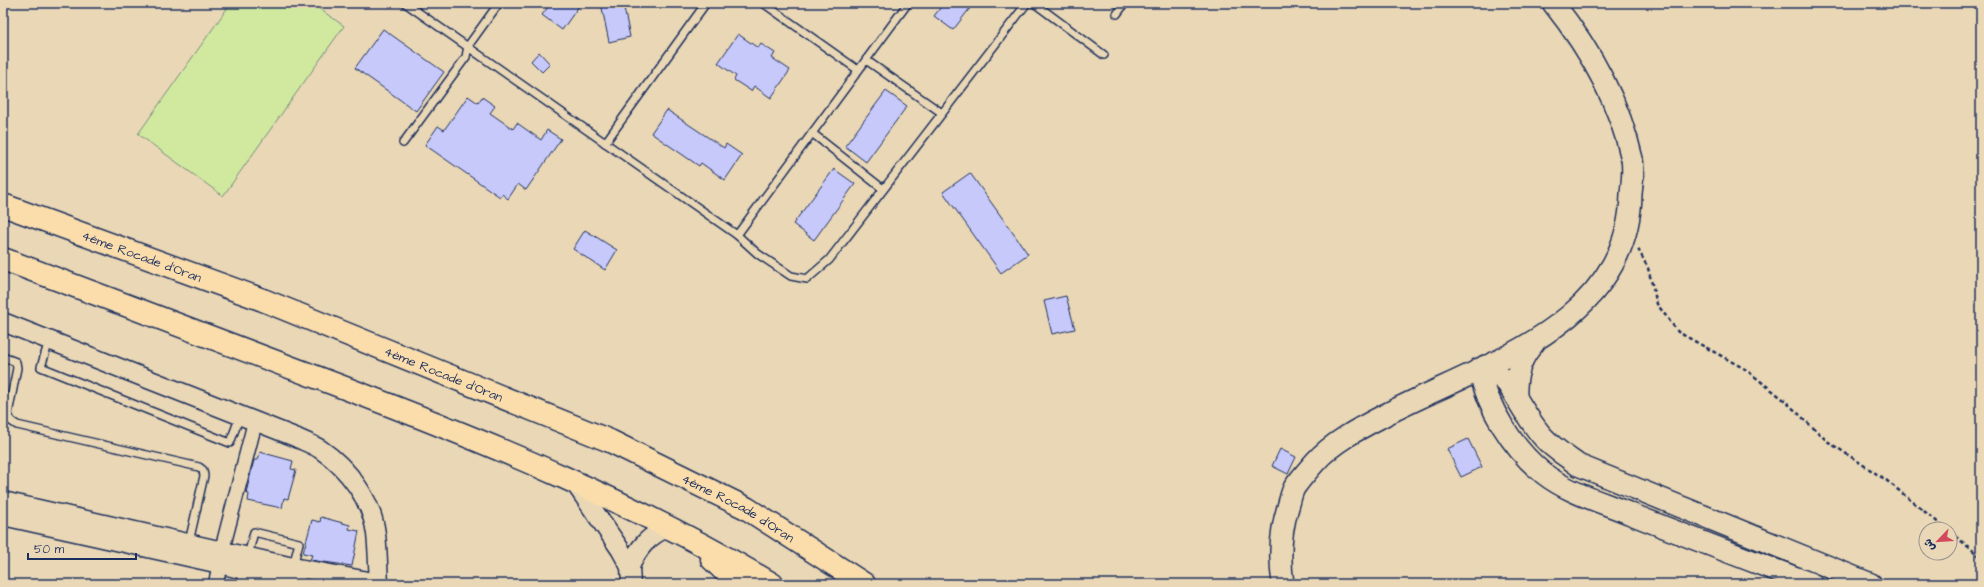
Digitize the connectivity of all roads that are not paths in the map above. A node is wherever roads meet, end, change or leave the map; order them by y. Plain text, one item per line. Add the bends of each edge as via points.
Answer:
1 (405, 3) edge
2 (499, 3) edge
3 (706, 3) edge
4 (763, 3) edge
5 (908, 3) edge
6 (1027, 3) edge
7 (1034, 3) edge
8 (1125, 3) edge
9 (1553, 3) edge
10 (1117, 14) dead end
11 (468, 46) junction
12 (1104, 55) dead end
13 (866, 60) junction
14 (858, 70) junction
15 (942, 114) junction
16 (812, 133) junction
17 (403, 143) dead end
18 (605, 143) junction
19 (883, 189) junction
20 (3, 205) edge
21 (737, 235) junction
22 (3, 259) edge
23 (3, 322) edge
24 (50, 339) junction
25 (1537, 339) junction
26 (3, 357) edge
27 (1482, 368) junction
28 (1440, 388) junction
29 (1516, 396) junction
30 (1489, 401) junction
31 (248, 419) junction
32 (573, 481) junction
33 (3, 501) edge
34 (3, 516) edge
35 (674, 529) junction
36 (189, 542) junction
37 (221, 557) junction
38 (245, 570) edge
39 (630, 576) edge
40 (291, 579) edge
41 (379, 583) edge
42 (216, 584) edge
43 (738, 584) edge
44 (772, 584) edge
45 (864, 584) edge
46 (1282, 584) edge
47 (1812, 584) edge
48 (1871, 584) edge

1 - 11 lane
2 - 11 lane
3 - 18 lane
4 - 14 lane
5 - 13 lane
6 - 15 lane
7 - 12 lane
8 - 10 lane
9 - 25 main road via 1575,31 1603,78 1632,161 1631,206 1624,242 1608,275 1585,302 1560,325
11 - 17 lane via 466,57
11 - 18 lane
13 - 14 lane
13 - 15 lane
14 - 16 lane
15 - 19 lane
16 - 19 lane
16 - 21 lane
18 - 21 lane
19 - 21 lane via 829,260 807,279 791,276 758,254
20 - 45 highway, 4ème Rocade d'Oran via 263,300 610,441 746,508
22 - 32 highway via 396,407
23 - 24 street
24 - 31 street
24 - 31 lane via 41,367 230,443
25 - 27 main road
25 - 29 main road via 1520,365
26 - 36 lane via 16,362 8,414 10,421 17,425 203,470 204,476
27 - 28 main road
27 - 29 main road via 1502,378
27 - 30 main road
28 - 30 main road via 1467,391
28 - 46 main road via 1370,423 1317,459 1294,489 1282,525 1279,560
29 - 48 main road via 1544,438 1578,465
30 - 47 main road via 1503,426 1530,461 1558,483
31 - 37 street
31 - 41 street via 319,448 340,464 357,485 369,508 376,534
32 - 35 highway
32 - 39 street via 601,520
33 - 36 street
34 - 37 street
35 - 39 street via 655,533 644,542 635,554
35 - 43 highway via 721,566
35 - 44 highway
36 - 37 street
37 - 38 street
37 - 42 street
38 - 40 street
38 - 40 lane via 254,532 299,543
40 - 41 street

